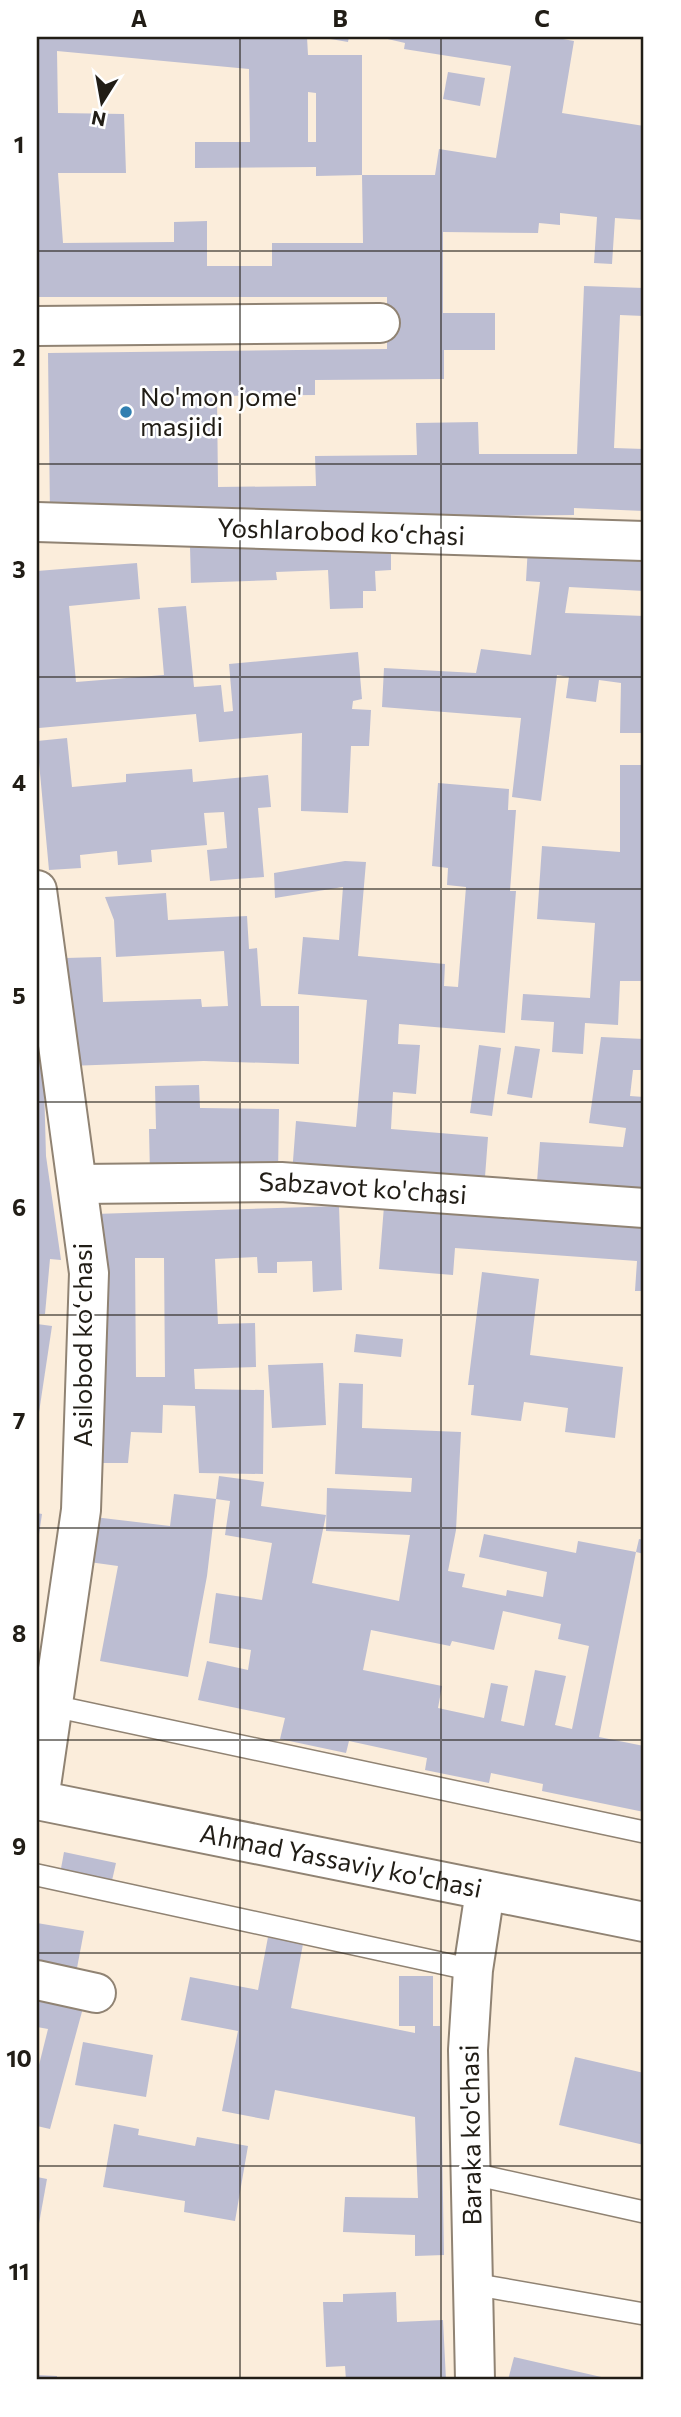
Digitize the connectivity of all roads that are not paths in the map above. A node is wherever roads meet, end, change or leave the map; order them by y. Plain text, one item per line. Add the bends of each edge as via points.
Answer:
1 (380, 323) dead end
2 (37, 326) edge
3 (37, 522) edge
4 (644, 541) edge
5 (37, 890) edge
6 (79, 1184) junction
7 (644, 1208) edge
8 (45, 1704) edge
9 (38, 1800) edge
10 (644, 1832) edge
11 (37, 1875) edge
12 (485, 1891) junction
13 (644, 1922) edge
14 (473, 1970) junction
15 (37, 1980) edge
16 (96, 1993) dead end
17 (473, 2174) junction
18 (644, 2212) edge
19 (473, 2284) junction
20 (644, 2314) edge
21 (475, 2380) edge

1 - 2 street
3 - 4 street, Yoshlarobod koʻchasi
5 - 6 street, Asilobod koʻchasi
6 - 7 street, Sabzavot ko'chasi via 281,1182
6 - 8 street, Asilobod koʻchasi via 89,1273 81,1510
8 - 9 street, Asilobod koʻchasi
8 - 10 lane
9 - 12 street, Ahmad Yassaviy ko'chasi
11 - 14 lane
12 - 13 street, Ahmad Yassaviy ko'chasi
12 - 14 street, Baraka ko'chasi
14 - 17 street, Baraka ko'chasi via 468,2050
15 - 16 street
17 - 18 lane
17 - 19 street, Baraka ko'chasi
19 - 20 lane
19 - 21 street, Baraka ko'chasi

